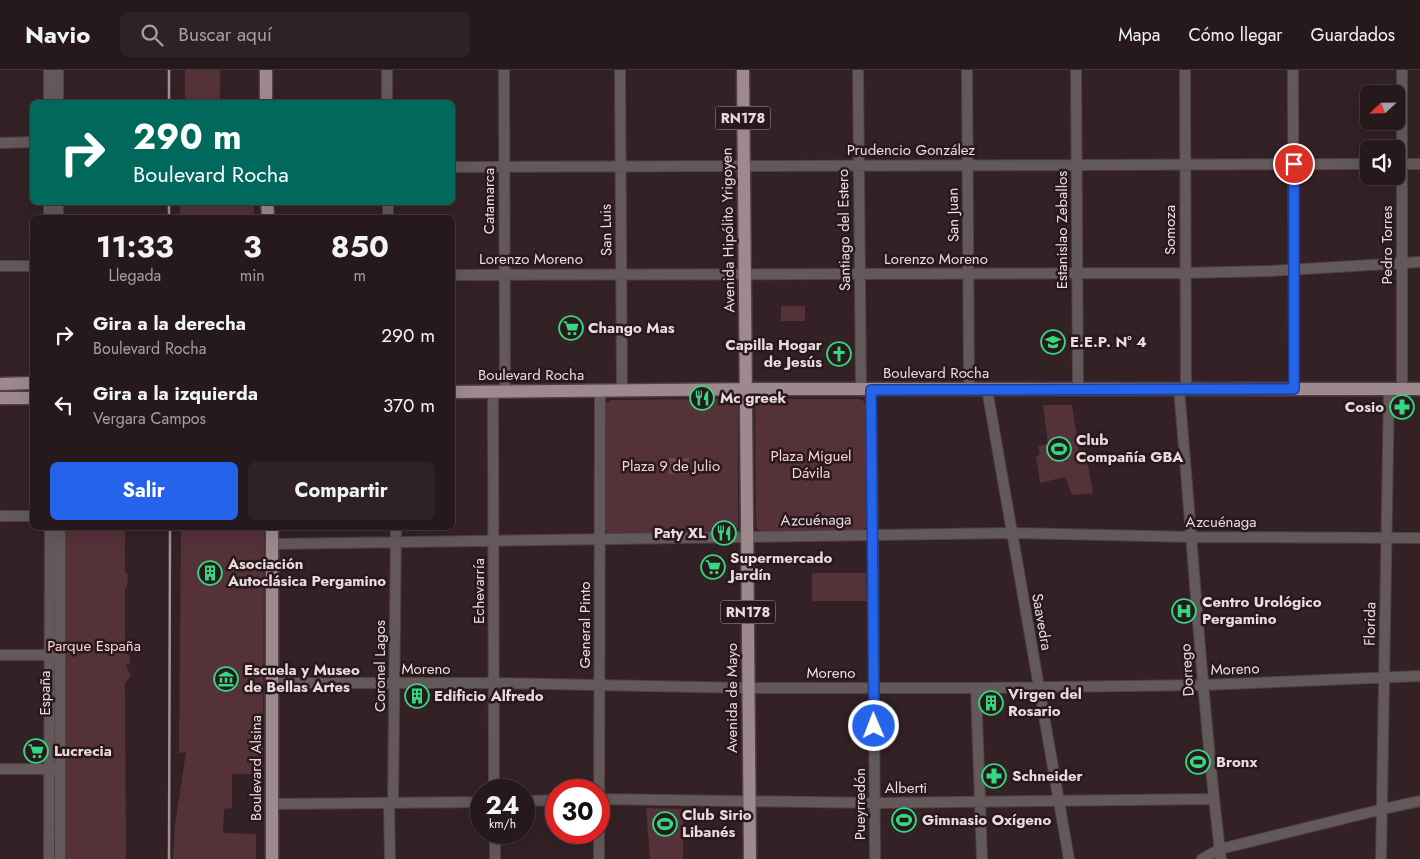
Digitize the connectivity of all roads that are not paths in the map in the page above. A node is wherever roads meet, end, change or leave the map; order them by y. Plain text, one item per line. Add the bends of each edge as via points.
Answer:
1 (49, 70) edge
2 (58, 70) edge
3 (266, 70) edge
4 (387, 70) edge
5 (504, 70) edge
6 (620, 70) edge
7 (743, 70) edge
8 (858, 70) edge
9 (967, 70) edge
10 (1076, 70) edge
11 (1185, 70) edge
12 (1293, 70) edge
13 (1402, 70) edge
14 (50, 100) edge
15 (58, 100) edge
16 (266, 100) edge
17 (388, 100) edge
18 (1400, 140) edge
19 (30, 142) edge
20 (0, 143) edge
21 (1184, 164) junction
22 (1294, 164) junction
23 (1360, 164) edge
24 (1405, 164) edge
25 (1420, 164) edge
26 (858, 165) junction
27 (967, 165) junction
28 (1076, 165) junction
29 (504, 166) junction
30 (620, 166) junction
31 (743, 166) junction
32 (455, 167) edge
33 (1400, 185) edge
34 (1402, 262) junction
35 (1420, 262) edge
36 (0, 266) edge
37 (30, 266) edge
38 (1294, 269) junction
39 (744, 273) junction
40 (1077, 273) junction
41 (1185, 273) junction
42 (455, 274) edge
43 (505, 274) junction
44 (621, 274) junction
45 (860, 274) junction
46 (969, 274) junction
47 (30, 383) edge
48 (0, 384) edge
49 (746, 389) junction
50 (969, 389) junction
51 (987, 389) junction
52 (1078, 389) junction
53 (1182, 389) junction
54 (1294, 389) junction
55 (1389, 389) junction
56 (1402, 389) junction
57 (1420, 389) edge
58 (622, 390) junction
59 (866, 390) junction
60 (499, 391) junction
61 (600, 391) junction
62 (455, 392) edge
63 (0, 398) edge
64 (30, 398) edge
65 (0, 516) edge
66 (30, 516) edge
67 (50, 530) edge
68 (60, 530) edge
69 (272, 530) edge
70 (396, 530) edge
71 (1011, 533) junction
72 (873, 534) junction
73 (748, 536) junction
74 (1192, 537) junction
75 (600, 538) junction
76 (1387, 538) junction
77 (1420, 538) edge
78 (494, 540) junction
79 (396, 542) junction
80 (272, 544) junction
81 (0, 655) edge
82 (55, 655) junction
83 (1420, 676) edge
84 (1384, 678) junction
85 (272, 683) junction
86 (494, 683) junction
87 (395, 684) junction
88 (1203, 685) junction
89 (600, 686) junction
90 (874, 687) junction
91 (1038, 687) junction
92 (748, 688) junction
93 (976, 688) junction
94 (0, 769) edge
95 (55, 769) junction
96 (494, 779) edge
97 (599, 779) edge
98 (1214, 799) junction
99 (610, 800) edge
100 (1420, 801) edge
101 (470, 802) edge
102 (749, 802) junction
103 (980, 802) junction
104 (1058, 802) junction
105 (875, 803) junction
106 (272, 804) junction
107 (391, 804) junction
108 (1383, 809) junction
109 (495, 844) edge
110 (599, 844) edge
111 (1220, 854) edge
112 (50, 859) edge
113 (60, 859) edge
114 (272, 859) edge
115 (390, 859) edge
116 (495, 859) edge
117 (599, 859) edge
118 (750, 859) edge
119 (875, 859) edge
120 (982, 859) edge
121 (1069, 859) edge
122 (1202, 859) edge
123 (1381, 859) edge

1 - 14 street
2 - 15 street
3 - 16 main road
4 - 17 street
5 - 29 street, Catamarca
6 - 30 street, San Luis
7 - 31 main road, Avenida Hipólito Yrigoyen / RN178
8 - 26 street, Santiago del Estero
9 - 27 street, San Juan
10 - 28 street, Estanislao Zeballos
11 - 21 street, Somoza
12 - 22 street
13 - 18 street, Pedro Torres
19 - 20 street
21 - 22 street, Prudencio González
21 - 28 street, Prudencio González
21 - 41 street, Somoza
22 - 23 street, Prudencio González
22 - 38 street
24 - 25 street
26 - 27 street, Prudencio González
26 - 31 street, Prudencio González
26 - 45 street, Santiago del Estero
27 - 28 street, Prudencio González
27 - 46 street, San Juan
28 - 40 street, Estanislao Zeballos
29 - 30 street, Prudencio González
29 - 32 street, Prudencio González
29 - 43 street, Catamarca
30 - 31 street, Prudencio González
30 - 44 street, San Luis
31 - 39 main road, Avenida Hipólito Yrigoyen / RN178
33 - 34 street, Pedro Torres
34 - 35 street, Lorenzo Moreno
34 - 38 street, Lorenzo Moreno
34 - 56 street, Pedro Torres
36 - 37 street
38 - 41 street, Lorenzo Moreno
38 - 54 street
39 - 44 street, Lorenzo Moreno
39 - 45 street, Lorenzo Moreno
39 - 49 main road, Avenida Hipólito Yrigoyen / RN178
40 - 41 street, Lorenzo Moreno
40 - 46 street, Lorenzo Moreno
40 - 52 street, Estanislao Zeballos
41 - 53 street, Somoza
42 - 43 street, Lorenzo Moreno
43 - 44 street, Lorenzo Moreno
43 - 60 street, Catamarca
44 - 58 street, San Luis
45 - 46 street, Lorenzo Moreno
45 - 59 street, Santiago del Estero
46 - 50 street, San Juan
47 - 48 main road
49 - 58 main road, Boulevard Rocha
49 - 59 main road, Boulevard Rocha
49 - 73 main road, RN178
50 - 51 main road, Boulevard Rocha
50 - 59 main road, Boulevard Rocha
51 - 52 main road, Boulevard Rocha
51 - 71 street, Saavedra
52 - 53 main road, Boulevard Rocha
53 - 54 main road, Boulevard Rocha
53 - 74 street, Dorrego
54 - 55 main road, Boulevard Rocha
55 - 56 main road, Boulevard Rocha
55 - 76 street, Florida
56 - 57 main road, Boulevard Rocha
58 - 61 main road, Boulevard Rocha
59 - 72 street, Pueyrredón
60 - 61 main road, Boulevard Rocha
60 - 62 main road, Boulevard Rocha
60 - 78 street, Echevarría
61 - 75 street, General Pinto
63 - 64 main road
65 - 66 street
67 - 82 street, España
68 - 82 street, España
69 - 80 main road, Boulevard Alsina
70 - 79 street, Coronel Lagos
71 - 72 street, Azcuénaga
71 - 74 street, Azcuénaga
71 - 91 street, Saavedra
72 - 73 street, Azcuénaga
72 - 90 street, Pueyrredón
73 - 75 street, Azcuénaga
73 - 92 main road, Avenida de Mayo / RN178
74 - 76 street, Azcuénaga
74 - 88 street, Dorrego
75 - 78 street, Azcuénaga
75 - 89 street, General Pinto
76 - 77 street, Azcuénaga
76 - 84 street, Florida
78 - 79 street, Azcuénaga
78 - 86 street, Echevarría
79 - 80 street, Azcuénaga
79 - 87 street, Coronel Lagos
80 - 85 main road, Boulevard Alsina
81 - 82 street
82 - 95 street, España
83 - 84 street, Moreno
84 - 88 street, Moreno
84 - 108 street, Florida
85 - 87 street, Moreno
85 - 106 main road, Boulevard Alsina
86 - 87 street, Moreno
86 - 89 street, Moreno
86 - 96 street, Echevarría
87 - 107 street, Coronel Lagos
88 - 91 street, Moreno
88 - 98 street, Dorrego
89 - 92 street, Moreno
89 - 97 street, General Pinto
90 - 92 street, Moreno
90 - 93 street, Moreno
90 - 105 street, Pueyrredón
91 - 93 street, Moreno
91 - 104 street, Saavedra
92 - 102 main road, Avenida de Mayo / RN178
93 - 103 street
94 - 95 street
95 - 112 street, España
95 - 113 street, España
98 - 104 street, Alberti
98 - 111 street, Dorrego
99 - 102 street, Alberti
100 - 108 street
101 - 107 street
102 - 105 street, Alberti
102 - 118 main road, Avenida de Mayo / RN178
103 - 104 street, Alberti
103 - 105 street, Alberti
103 - 120 street
104 - 121 street, Saavedra
105 - 119 street, Pueyrredón
106 - 107 street
106 - 114 main road, Boulevard Alsina
107 - 115 street, Coronel Lagos
108 - 111 street
108 - 123 street, Florida
109 - 116 street
110 - 117 street, General Pinto
111 - 122 street

